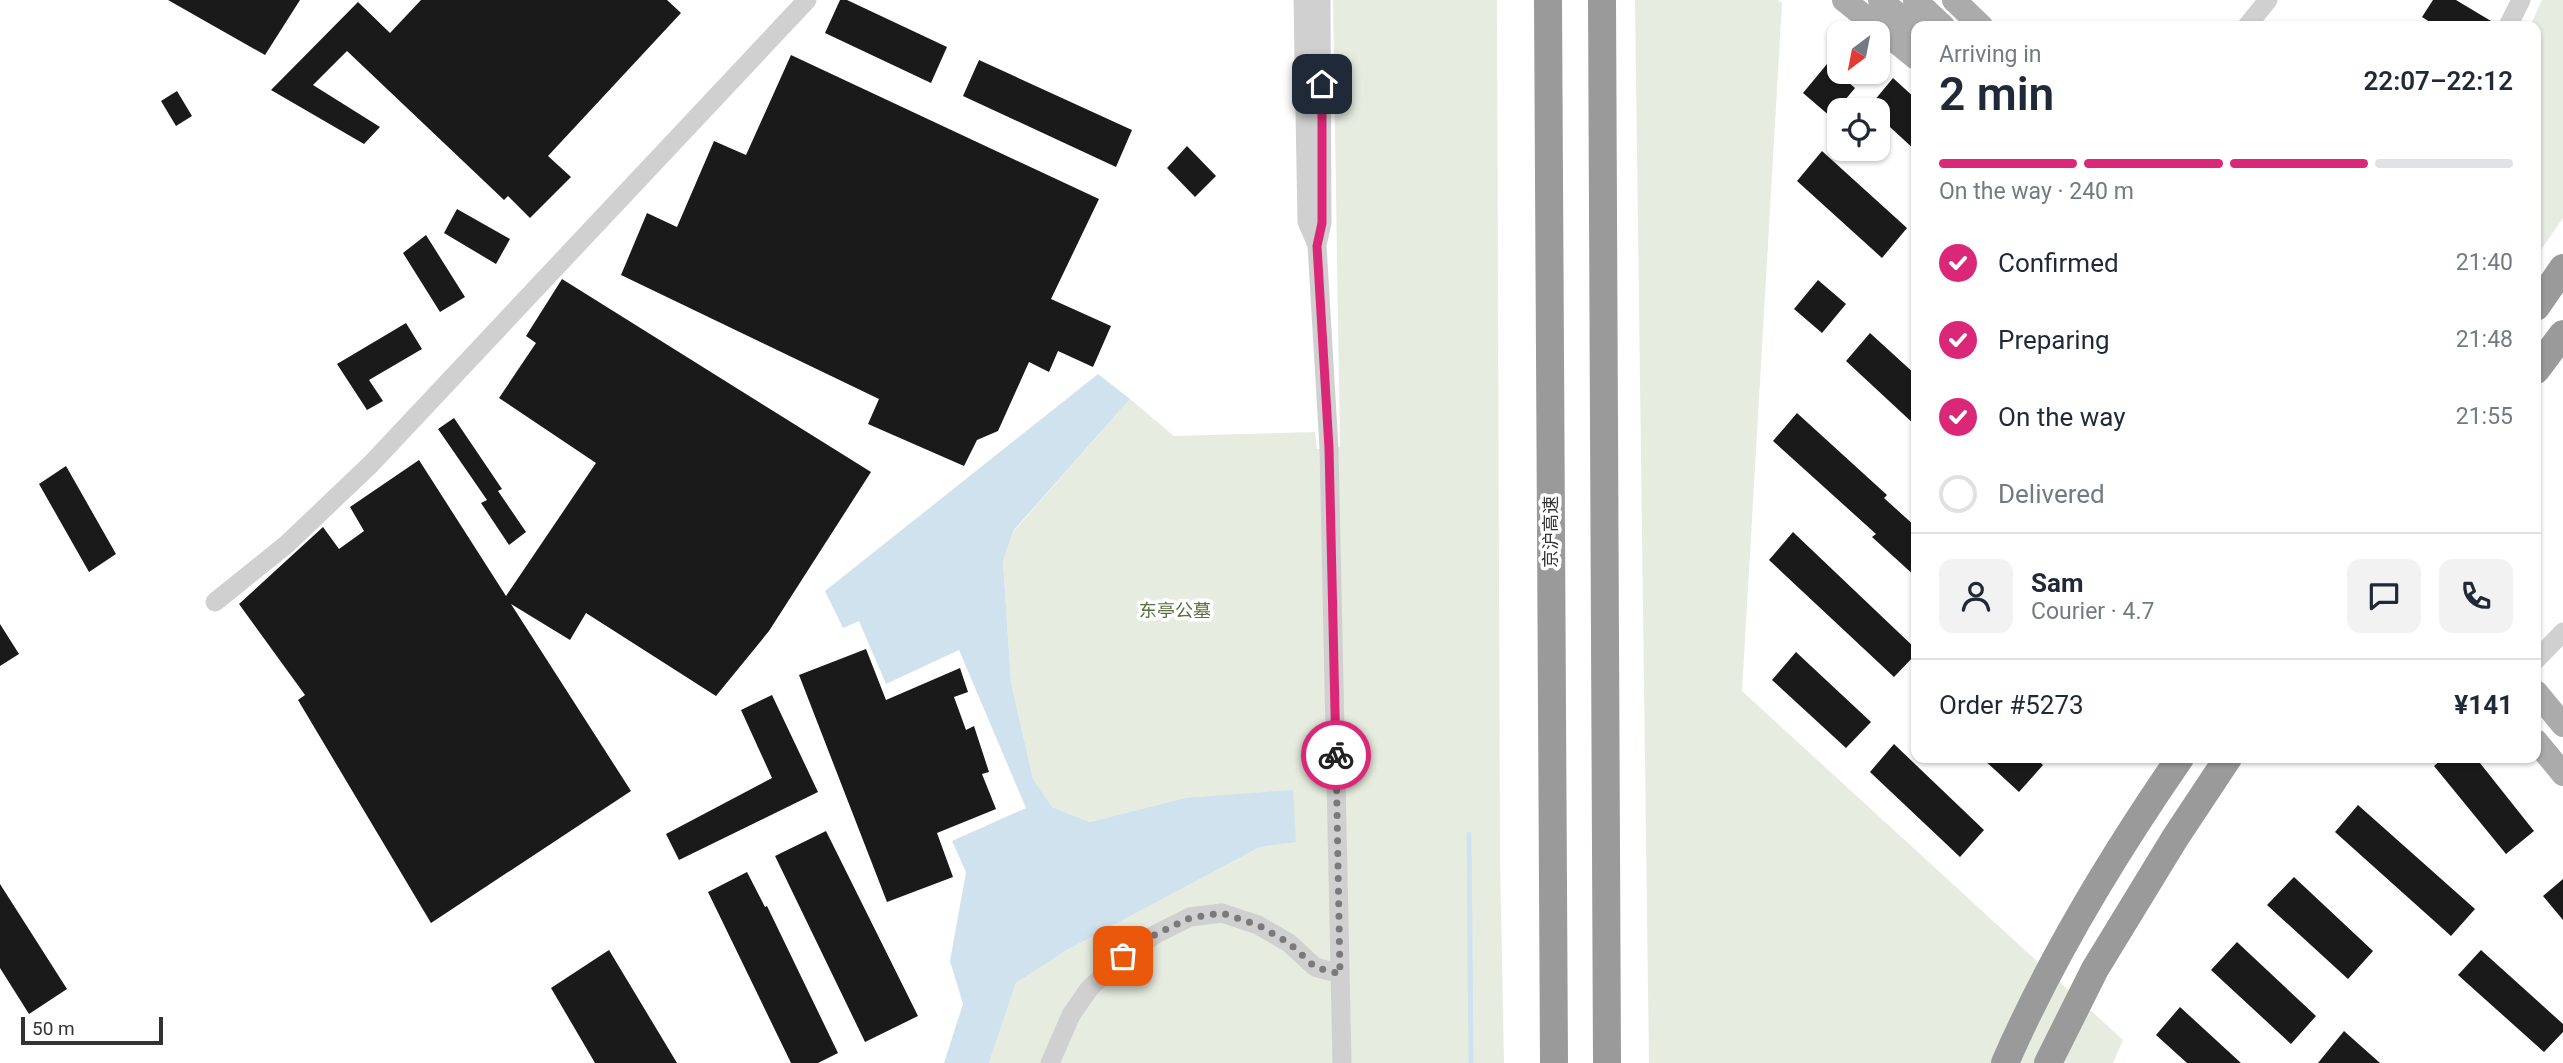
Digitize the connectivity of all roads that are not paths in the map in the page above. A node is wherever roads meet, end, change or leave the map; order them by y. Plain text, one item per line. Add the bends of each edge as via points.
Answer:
1 (807, 0) edge
2 (1303, 0) edge
3 (1321, 0) edge
4 (1548, 0) edge
5 (1602, 0) edge
6 (1844, 0) edge
7 (1880, 0) edge
8 (1915, 0) edge
9 (1954, 0) edge
10 (2268, 0) edge
11 (2521, 0) edge
12 (1938, 21) edge
13 (1976, 21) edge
14 (2251, 21) edge
15 (2510, 21) edge
16 (1911, 25) edge
17 (1911, 54) edge
18 (1317, 246) junction
19 (2563, 268) edge
20 (2541, 300) edge
21 (2563, 334) edge
22 (2541, 363) edge
23 (215, 602) dead end
24 (2563, 632) edge
25 (2541, 655) edge
26 (2541, 698) edge
27 (2563, 725) edge
28 (2541, 747) edge
29 (2177, 763) edge
30 (2225, 763) edge
31 (2563, 774) edge
32 (1340, 974) junction
33 (1056, 1057) edge
34 (1342, 1063) edge
35 (1554, 1063) edge
36 (1607, 1063) edge
37 (2005, 1063) edge
38 (2048, 1063) edge

1 - 23 street via 371,464 287,544
2 - 18 street via 1307,222
3 - 18 street via 1322,223
4 - 35 highway, 京沪高速
5 - 36 highway
6 - 17 main road
7 - 16 main road
8 - 12 main road
9 - 13 main road
10 - 14 street
11 - 15 street
18 - 32 street via 1329,448
19 - 20 highway
21 - 22 highway
24 - 25 street
26 - 27 main road
28 - 31 main road
29 - 37 highway via 2069,931
30 - 38 highway via 2095,969
32 - 33 street via 1315,967 1289,943 1258,925 1222,913 1190,918 1123,956 1089,989 1071,1015
32 - 34 street

